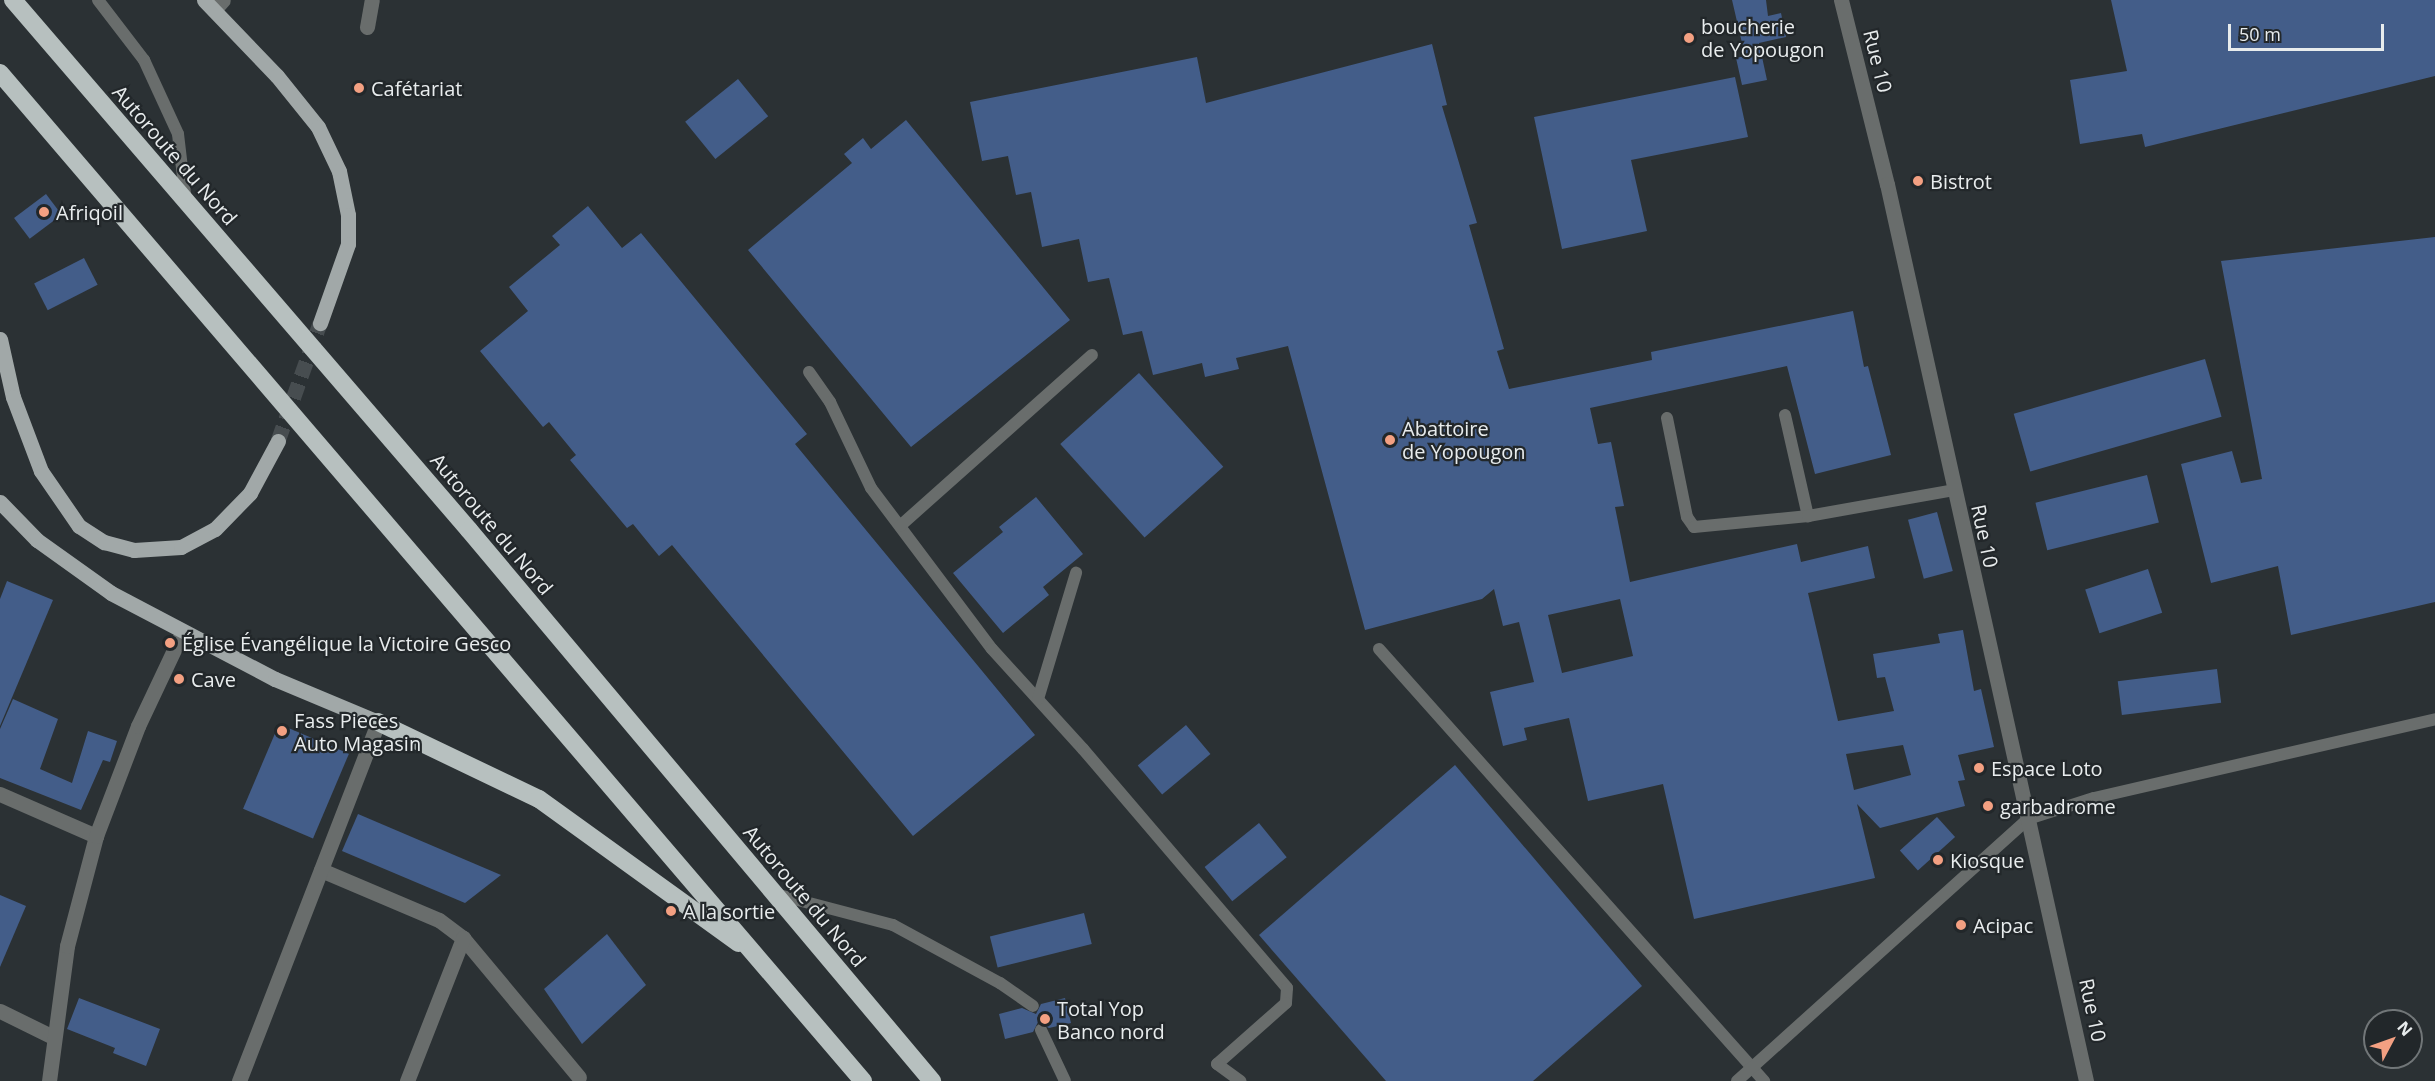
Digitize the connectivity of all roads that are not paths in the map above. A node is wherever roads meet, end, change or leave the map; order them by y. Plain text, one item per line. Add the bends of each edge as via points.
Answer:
1 (13, 0) edge
2 (98, 0) edge
3 (372, 0) edge
4 (1842, 0) edge
5 (214, 3) edge
6 (367, 27) dead end
7 (0, 73) edge
8 (186, 203) junction
9 (320, 323) tunnel mouth
10 (0, 339) edge
11 (1092, 355) dead end
12 (809, 372) dead end
13 (6, 399) edge
14 (1785, 415) dead end
15 (1667, 418) dead end
16 (278, 441) tunnel mouth
17 (1954, 490) junction
18 (0, 502) edge
19 (1808, 516) junction
20 (900, 526) junction
21 (1076, 573) dead end
22 (182, 633) junction
23 (1379, 649) dead end
24 (1038, 699) junction
25 (2435, 719) edge
26 (378, 722) junction
27 (0, 794) edge
28 (2028, 819) junction
29 (96, 836) junction
30 (321, 870) junction
31 (773, 894) junction
32 (463, 938) junction
33 (790, 992) junction
34 (1033, 1006) dead end
35 (0, 1011) edge
36 (1041, 1030) dead end
37 (53, 1037) junction
38 (1752, 1068) junction
39 (579, 1080) edge
40 (49, 1081) edge
41 (239, 1081) edge
42 (407, 1081) edge
43 (863, 1081) edge
44 (932, 1081) edge
45 (1065, 1081) edge
46 (1240, 1081) edge
47 (1737, 1081) edge
48 (1764, 1081) edge
49 (2086, 1081) edge

1 - 8 highway, Autoroute du Nord
2 - 8 lane via 144,60 178,134
3 - 6 street
4 - 17 street, Rue 10
5 - 9 main road via 318,127 339,171 348,215 348,244
7 - 33 highway
8 - 31 highway, Autoroute du Nord via 469,530
10 - 13 main road
11 - 20 lane
12 - 20 lane via 830,402 871,488
13 - 16 main road via 62,505 80,526 104,542 134,550 181,547 215,529 250,493
14 - 19 lane
15 - 19 lane via 1687,517 1694,527
17 - 19 lane
17 - 28 street, Rue 10
18 - 22 main road via 38,540 102,586
20 - 24 lane via 992,649
21 - 24 lane
22 - 26 main road via 274,679
22 - 29 street via 138,726
23 - 38 lane
24 - 46 lane via 1287,988 1286,1003 1217,1064
25 - 28 lane via 2094,798
26 - 30 street
26 - 33 highway via 538,799 738,943
27 - 29 street
28 - 38 lane
28 - 49 street, Rue 10
29 - 37 street via 67,946
30 - 32 street via 439,920
30 - 41 street
31 - 34 lane via 893,925 1000,983
31 - 44 highway, Autoroute du Nord
32 - 39 street
32 - 42 street
33 - 43 highway
35 - 37 street
36 - 45 lane
37 - 40 street
38 - 47 lane
38 - 48 lane

